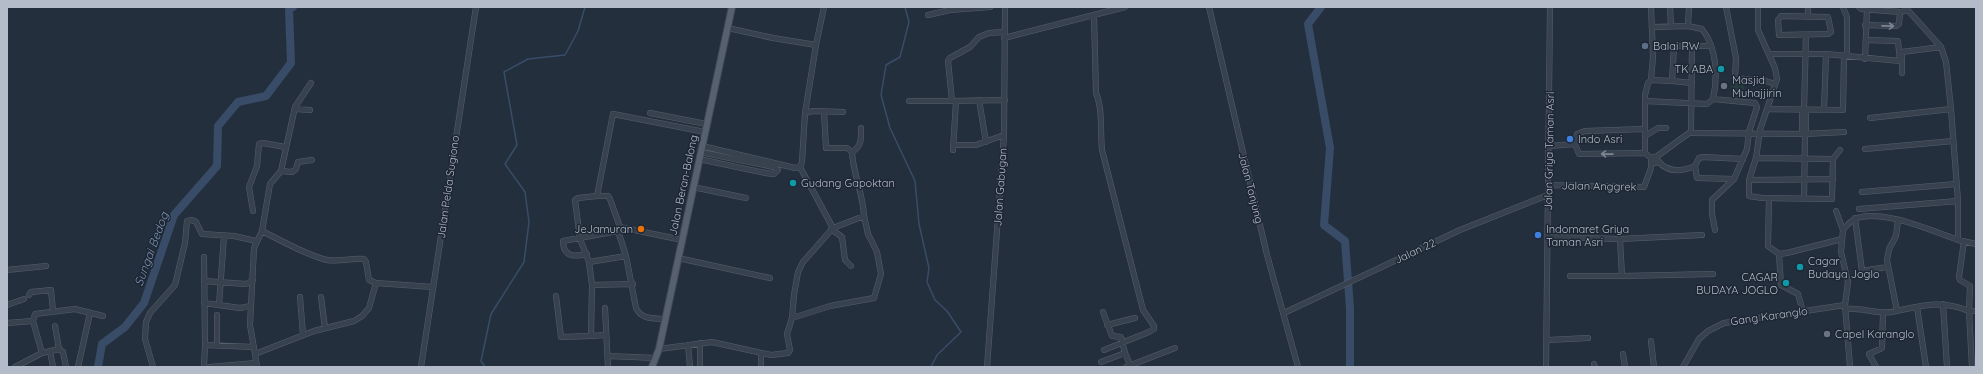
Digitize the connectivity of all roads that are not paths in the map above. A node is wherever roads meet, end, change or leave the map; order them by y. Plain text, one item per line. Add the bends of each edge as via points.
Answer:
1 (476, 7) edge
2 (732, 7) edge
3 (824, 7) edge
4 (990, 7) edge
5 (1005, 7) edge
6 (1125, 7) edge
7 (1209, 7) edge
8 (1550, 7) edge
9 (1651, 7) edge
10 (1670, 7) edge
11 (1689, 7) edge
12 (1726, 7) edge
13 (1758, 7) edge
14 (1808, 7) edge
15 (1843, 7) edge
16 (1859, 7) edge
17 (1906, 8) edge
18 (1866, 10) junction
19 (1900, 12) junction
20 (928, 15) dead end
21 (1094, 15) junction
22 (1808, 17) junction
23 (1865, 25) junction
24 (1671, 26) junction
25 (1688, 26) junction
26 (1652, 27) junction
27 (728, 28) junction
28 (1004, 35) junction
29 (1806, 35) junction
30 (1866, 40) junction
31 (816, 45) junction
32 (1653, 46) junction
33 (1674, 46) junction
34 (1692, 46) junction
35 (1711, 46) junction
36 (1940, 47) junction
37 (1769, 54) junction
38 (1806, 54) junction
39 (1826, 54) junction
40 (1846, 56) junction
41 (1865, 58) junction
42 (1901, 59) junction
43 (1902, 73) dead end
44 (1651, 80) junction
45 (1672, 81) junction
46 (1692, 83) junction
47 (1771, 83) junction
48 (311, 84) dead end
49 (1713, 99) junction
50 (979, 100) junction
51 (1005, 100) junction
52 (909, 101) dead end
53 (954, 101) junction
54 (1645, 101) junction
55 (1692, 104) junction
56 (295, 109) junction
57 (1768, 109) junction
58 (1952, 109) junction
59 (310, 110) dead end
60 (1804, 110) junction
61 (1824, 110) junction
62 (824, 112) junction
63 (843, 112) dead end
64 (806, 113) junction
65 (650, 114) dead end
66 (1870, 118) dead end
67 (706, 124) junction
68 (861, 128) dead end
69 (1666, 128) dead end
70 (1644, 129) junction
71 (704, 132) junction
72 (1691, 132) junction
73 (1844, 132) dead end
74 (1754, 133) junction
75 (1804, 134) junction
76 (1004, 135) junction
77 (1645, 136) junction
78 (1952, 141) junction
79 (986, 142) junction
80 (1575, 144) junction
81 (1549, 146) junction
82 (285, 147) junction
83 (701, 149) junction
84 (1865, 149) dead end
85 (1840, 150) dead end
86 (852, 152) junction
87 (1646, 152) junction
88 (1756, 158) junction
89 (699, 159) junction
90 (1743, 159) junction
91 (1806, 159) junction
92 (1834, 159) junction
93 (312, 160) dead end
94 (1654, 160) junction
95 (800, 166) junction
96 (1695, 166) junction
97 (281, 171) junction
98 (1734, 179) junction
99 (1833, 179) junction
100 (1749, 180) junction
101 (1804, 180) junction
102 (1956, 184) junction
103 (1548, 186) junction
104 (693, 187) junction
105 (1862, 192) dead end
106 (1548, 195) junction
107 (598, 196) junction
108 (746, 198) dead end
109 (1769, 198) junction
110 (1804, 199) junction
111 (1958, 201) junction
112 (1859, 209) dead end
113 (253, 211) dead end
114 (1836, 211) dead end
115 (864, 216) junction
116 (1854, 219) junction
117 (1898, 220) junction
118 (832, 228) junction
119 (619, 229) junction
120 (1715, 230) dead end
121 (1842, 230) junction
122 (262, 231) junction
123 (224, 236) junction
124 (1702, 236) dead end
125 (1548, 237) junction
126 (580, 239) junction
127 (1620, 239) junction
128 (1842, 239) junction
129 (682, 240) junction
130 (1961, 240) junction
131 (256, 241) junction
132 (1976, 244) edge
133 (587, 254) junction
134 (1779, 254) junction
135 (626, 256) junction
136 (204, 257) dead end
137 (678, 258) junction
138 (589, 262) junction
139 (46, 266) dead end
140 (851, 266) dead end
141 (1887, 267) junction
142 (7, 270) edge
143 (1713, 274) dead end
144 (1570, 276) dead end
145 (1622, 276) junction
146 (770, 278) dead end
147 (253, 280) junction
148 (204, 281) junction
149 (221, 282) junction
150 (376, 283) junction
151 (633, 284) junction
152 (592, 285) junction
153 (433, 287) junction
154 (29, 295) dead end
155 (556, 296) dead end
156 (300, 297) dead end
157 (321, 297) dead end
158 (24, 299) dead end
159 (204, 303) junction
160 (1943, 304) junction
161 (7, 305) edge
162 (219, 305) junction
163 (251, 306) junction
164 (1845, 307) junction
165 (1917, 307) junction
166 (605, 308) dead end
167 (53, 311) junction
168 (1897, 311) junction
169 (1970, 311) junction
170 (1976, 311) edge
171 (1103, 312) dead end
172 (1803, 312) junction
173 (90, 313) junction
174 (1284, 313) junction
175 (1884, 313) junction
176 (218, 315) dead end
177 (103, 316) dead end
178 (792, 318) junction
179 (1135, 318) dead end
180 (665, 320) junction
181 (34, 321) junction
182 (7, 323) edge
183 (1107, 325) junction
184 (55, 326) dead end
185 (325, 328) junction
186 (304, 335) junction
187 (605, 335) junction
188 (591, 336) junction
189 (1588, 338) dead end
190 (1548, 340) junction
191 (1650, 341) dead end
192 (700, 343) junction
193 (1122, 343) junction
194 (688, 344) junction
195 (204, 345) junction
196 (217, 345) junction
197 (254, 347) junction
198 (1175, 348) dead end
199 (59, 349) junction
200 (659, 349) junction
201 (1104, 350) dead end
202 (50, 351) junction
203 (42, 353) junction
204 (761, 353) junction
205 (1125, 353) junction
206 (255, 354) junction
207 (1623, 354) dead end
208 (608, 356) junction
209 (656, 358) junction
210 (1101, 362) dead end
211 (256, 365) edge
212 (15, 367) edge
213 (53, 367) edge
214 (66, 367) edge
215 (78, 367) edge
216 (153, 367) edge
217 (204, 367) edge
218 (210, 367) edge
219 (421, 367) edge
220 (608, 367) edge
221 (652, 367) edge
222 (690, 367) edge
223 (700, 367) edge
224 (761, 367) edge
225 (987, 367) edge
226 (1129, 367) edge
227 (1298, 367) edge
228 (1546, 367) edge
229 (1625, 367) edge
230 (1654, 367) edge
231 (1683, 367) edge
232 (1850, 367) edge
233 (1876, 367) edge
234 (1926, 367) edge
235 (1947, 367) edge
236 (1972, 367) edge

1 - 153 street, Jalan Pelda Sugiono
2 - 27 main road, Jalan Beran-Balong
3 - 31 street
4 - 20 street via 950,10
5 - 28 street, Jalan Gabugan
6 - 21 street
7 - 174 street, Jalan Tanjung via 1265,247
8 - 81 street, Jalan Griya Taman Asri
9 - 26 street
10 - 24 street
11 - 25 street
12 - 47 street via 1736,58 1735,78
13 - 37 street via 1758,30
14 - 22 street
15 - 40 street via 1847,17
16 - 18 street
17 - 19 street
17 - 36 street
18 - 19 street
18 - 23 street
23 -> 19 street via 1896,26 1899,24
21 - 28 street
21 - 193 street via 1096,93 1100,102 1102,150 1132,273 1144,314 1154,329
22 - 29 street via 1828,18 1831,32
22 - 29 street via 1781,16 1778,20 1779,35
23 - 30 street
24 - 25 street
24 - 26 street
25 - 35 street via 1702,29
26 - 32 street
27 - 31 street
27 - 67 main road, Jalan Beran-Balong
28 - 51 street, Jalan Gabugan
28 - 53 street via 989,33 979,36 970,47 949,59
29 - 38 street
30 - 41 street
30 - 42 street via 1898,41
31 - 64 street
32 - 33 street
32 - 44 street
33 - 34 street
33 - 45 street
34 - 35 street
34 - 46 street
35 - 49 street via 1716,76
36 - 42 street via 1902,52
36 - 58 street via 1946,62
37 - 38 street
37 - 47 street via 1777,74
38 - 39 street
38 - 60 street
39 - 40 street
39 - 61 street
40 - 41 street
40 - 61 street via 1843,110
41 - 42 street
42 - 43 street
44 - 45 street
44 - 54 street via 1646,89
45 - 46 street
46 - 55 street
47 - 57 street
48 - 56 street via 296,103
49 - 55 street via 1707,104
49 - 74 street via 1755,103
50 - 51 street
50 - 53 street
50 - 79 street
51 - 76 street, Jalan Gabugan
52 - 53 street
53 - 79 street via 953,148
54 - 55 street
54 - 70 street
55 - 72 street
56 - 59 street
56 - 82 street
57 - 60 street
57 - 74 street
58 - 66 street
58 - 78 street
60 - 61 street
60 - 75 street
62 - 63 street
62 - 64 street
62 - 86 street via 825,146 828,149 847,148
64 - 95 street
65 - 67 street
67 - 71 main road, Jalan Beran-Balong
68 - 86 street via 860,144
69 - 77 street via 1658,128
70 - 77 street
70 - 80 street via 1585,131 1577,134
71 - 83 main road, Jalan Beran-Balong
71 - 107 street via 614,114
72 - 74 street
72 - 94 street
73 - 75 street
74 - 75 street
74 - 88 street
74 - 90 street
75 - 91 street
76 - 79 street
76 - 225 street, Jalan Gabugan
77 - 87 street
78 - 84 street
78 - 102 street
80 - 81 street
87 -> 80 street via 1579,154
81 - 103 street, Jalan Griya Taman Asri
82 - 97 street
82 - 113 street via 259,144 257,166 249,187
83 - 89 main road, Jalan Beran-Balong
83 - 89 street via 778,170 774,174 764,173
83 - 95 street via 795,168
85 - 92 street
86 - 115 street
87 - 94 street
88 - 91 street
88 - 100 street
89 - 104 main road, Jalan Beran-Balong
90 - 96 street via 1703,157 1699,158
90 - 98 street
91 - 92 street
91 - 101 street
92 - 99 street
93 - 97 street via 298,162 292,172
94 - 96 street via 1678,171
94 - 103 street, Jalan Anggrek via 1644,187
95 - 118 street
96 - 98 street via 1696,176 1699,178
97 - 122 street via 270,184
98 - 120 street via 1712,200
99 - 101 street
99 - 110 street via 1832,199
100 - 101 street
100 - 109 street via 1748,196
101 - 110 street
102 - 105 street
102 - 111 street
103 - 106 street, Jalan Griya Taman Asri
104 - 108 street
104 - 129 main road, Jalan Beran-Balong
106 - 125 street, Jalan Griya Taman Asri
106 - 174 street, Jalan 22 via 1460,230
107 - 119 street via 608,196 610,199
107 - 126 street via 575,200
109 - 110 street
109 - 134 street via 1768,246
111 - 112 street
111 - 130 street
114 - 121 street
115 - 118 street
115 - 178 street via 882,274 874,298 830,306
116 - 117 street via 1867,216
116 - 121 street
116 - 141 street via 1862,271
117 - 130 street
117 - 141 street
118 - 140 street via 842,237 844,260
118 - 178 street via 803,262 798,272
119 - 126 street
119 - 129 street
119 - 135 street
121 - 128 street
122 - 131 street
122 - 150 street via 313,256 327,260 364,259 369,280
123 - 131 street
123 - 149 street
123 - 216 street via 202,234 196,222 187,221 175,285 150,313 146,322 145,339
124 - 127 street
125 - 127 street
125 - 190 street, Jalan Griya Taman Asri
126 - 133 street
126 - 133 street via 564,239 562,243 565,251 574,257
127 - 145 street
128 - 134 street
128 - 164 street via 1842,262 1848,282
129 - 137 main road, Jalan Beran-Balong
130 - 132 street
130 - 169 street via 1959,277 1970,284
131 - 147 street
133 - 138 street
134 - 172 street via 1782,285 1798,294
135 - 138 street
135 - 151 street
136 - 148 street
137 - 146 street
137 - 180 main road, Jalan Beran-Balong
138 - 152 street
139 - 142 street
141 - 168 street
143 - 145 street
144 - 145 street
147 - 149 street via 246,284
147 - 163 street
148 - 149 street
148 - 159 street
149 - 162 street
150 - 153 street
150 - 185 street via 369,308 362,316 354,321
151 - 152 street
151 - 180 street via 639,314 647,318
152 - 188 street
153 - 219 street, Jalan Pelda Sugiono
154 - 167 street via 31,292 51,290
155 - 188 street via 561,337
156 - 186 street
157 - 185 street
158 - 161 street
159 - 162 street
159 - 195 street
160 - 165 street
160 - 169 street
160 - 235 street
162 - 163 street via 240,308
163 - 197 street via 250,325
164 - 172 street, Gang Karanglo
164 - 175 street, Gang Karanglo
164 - 232 street
165 - 168 street
165 - 234 street
166 - 187 street
167 - 173 street via 75,309
167 - 181 street via 35,314
168 - 175 street
169 - 170 street
169 - 236 street
171 - 183 street
172 - 231 street, Gang Karanglo via 1731,321 1708,331 1699,339
173 - 177 street
173 - 215 street
174 - 227 street, Jalan Tanjung
175 - 233 street via 1882,348 1869,354
176 - 196 street
178 - 204 street via 787,334 790,350 788,353
179 - 183 street
180 - 200 main road, Jalan Beran-Balong
181 - 182 street
181 - 203 street
183 - 193 street via 1112,336 1121,337
184 - 199 street
185 - 186 street
186 - 206 street
187 - 188 street
187 - 208 street
189 - 190 street
190 - 228 street, Jalan Griya Taman Asri
191 - 230 street
192 - 194 street
192 - 204 street via 712,342
192 - 223 street
193 - 201 street
193 - 205 street
194 - 200 street
194 - 222 street
195 - 196 street
195 - 217 street
196 - 197 street
197 - 206 street
198 - 226 street
199 - 202 street
199 - 214 street via 64,352
200 - 209 main road, Jalan Beran-Balong
202 - 203 street
202 - 213 street
203 - 212 street
204 - 224 street
205 - 210 street
205 - 226 street
206 - 211 street
207 - 229 street
208 - 209 street
208 - 220 street
209 - 221 main road, Jalan Beran-Balong
211 - 218 street

